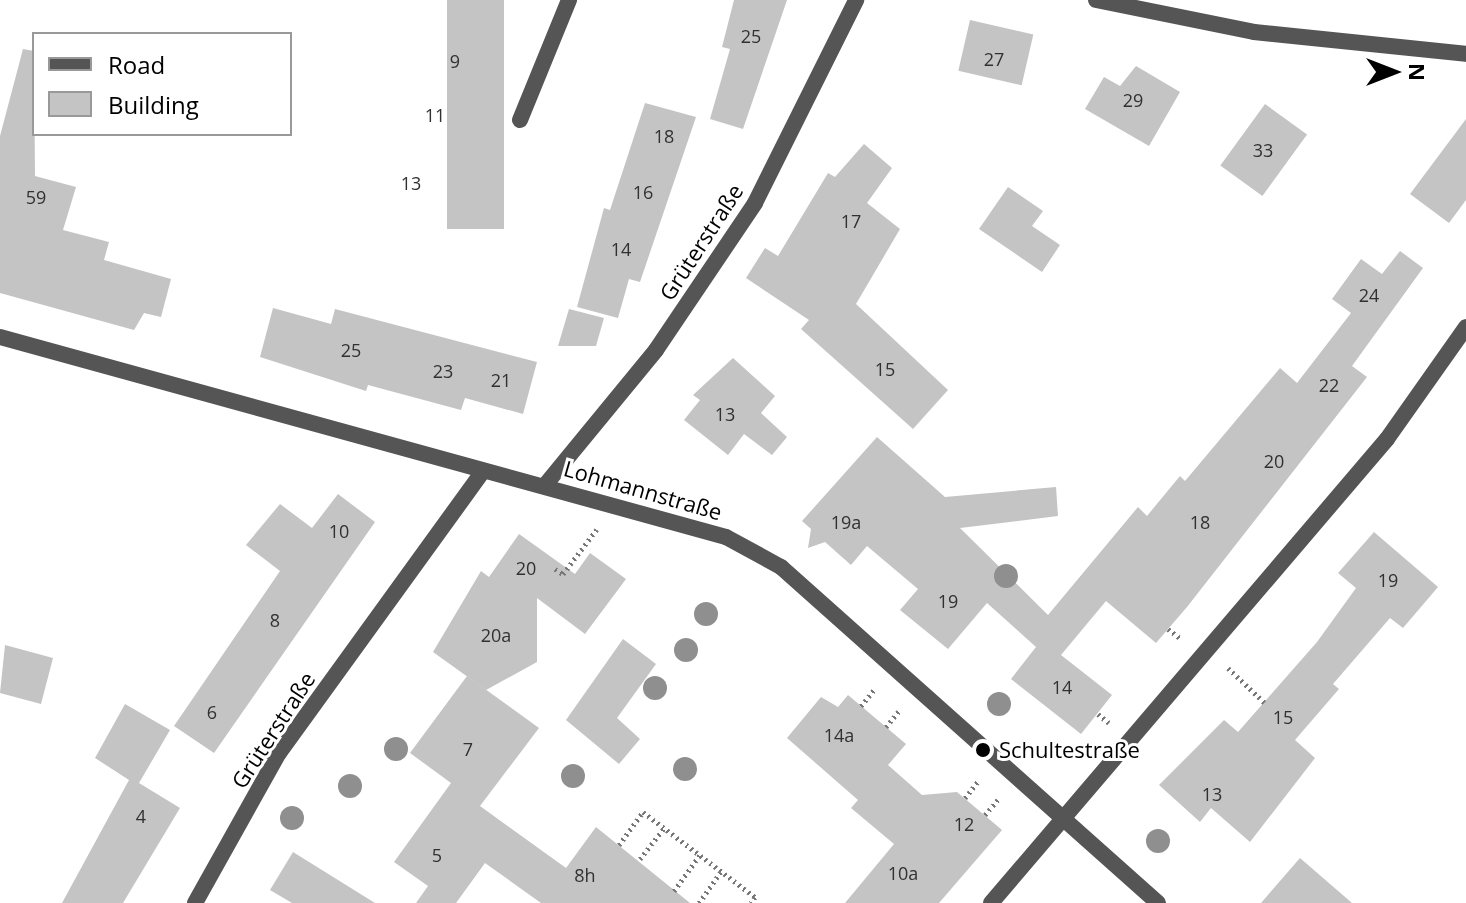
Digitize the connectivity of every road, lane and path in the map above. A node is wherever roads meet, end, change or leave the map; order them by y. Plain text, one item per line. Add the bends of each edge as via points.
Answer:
1 (569, 0) edge
2 (856, 0) edge
3 (1096, 0) edge
4 (1466, 54) edge
5 (520, 120) dead end
6 (1466, 327) edge
7 (0, 337) edge
8 (483, 471) junction
9 (546, 484) junction
10 (610, 503) junction
11 (555, 569) dead end
12 (1206, 648) junction
13 (1264, 702) dead end
14 (1060, 818) junction
15 (664, 828) junction
16 (619, 845) dead end
17 (700, 855) junction
18 (640, 859) dead end
19 (721, 872) junction
20 (674, 891) dead end
21 (195, 903) edge
22 (699, 903) edge
23 (751, 903) edge
24 (991, 903) edge
25 (1158, 903) edge

1 - 5 street
2 - 9 street, Grüterstraße via 755,203 656,350
3 - 4 street via 1254,32
6 - 12 street via 1387,439
7 - 8 street, Lohmannstraße
8 - 9 street, Lohmannstraße
8 - 21 street, Grüterstraße via 279,753
9 - 10 street, Lohmannstraße
10 - 11 path via 563,574
10 - 14 street, Lohmannstraße via 726,537 781,567
12 - 13 path
12 - 14 street
14 - 24 street
14 - 25 street, Lohmannstraße
15 - 16 path via 643,812
15 - 17 path
15 - 18 path
17 - 19 path
17 - 20 path
19 - 22 path
19 - 23 path via 755,897

